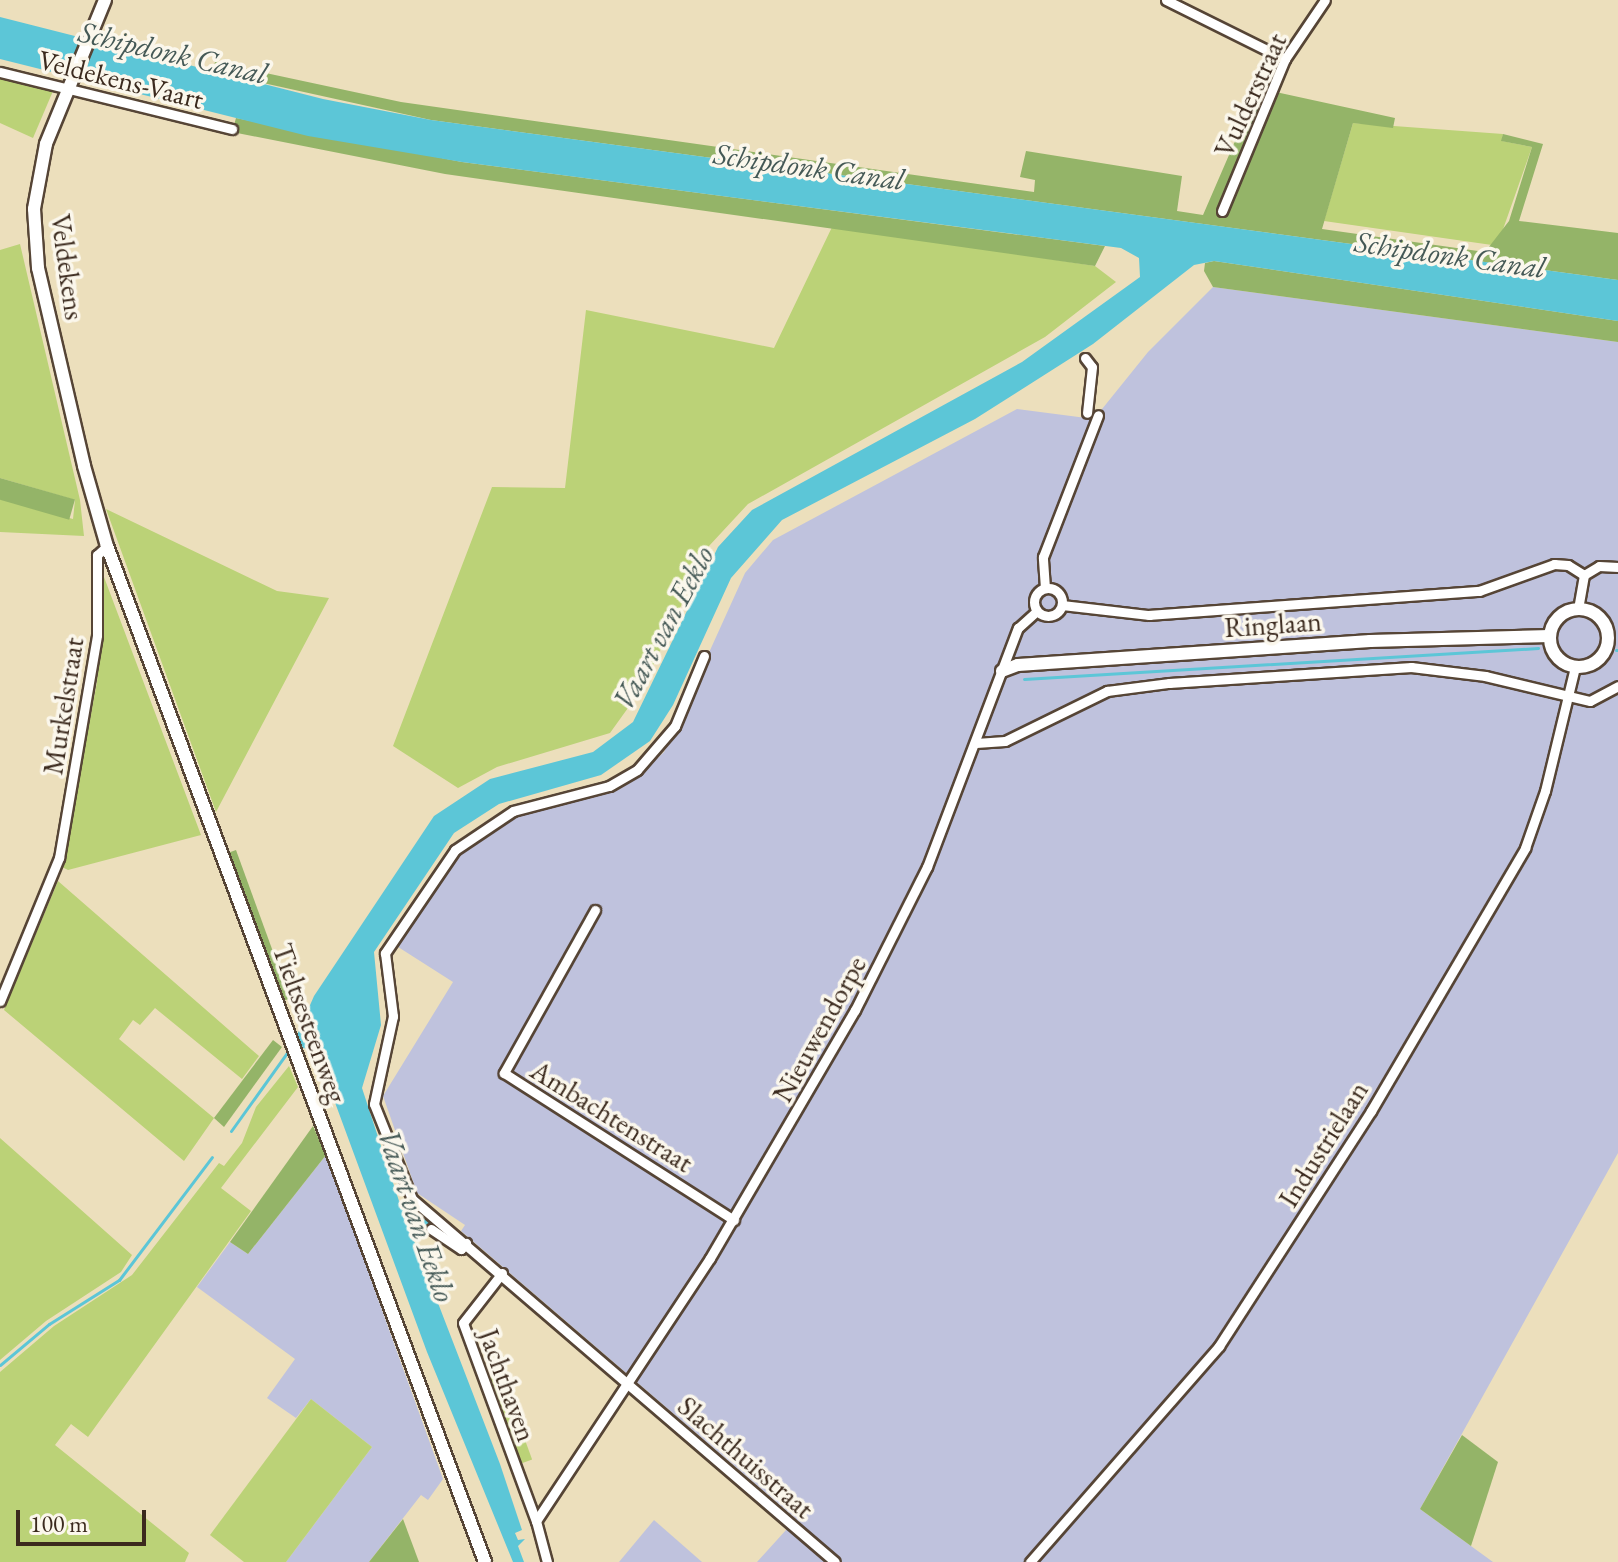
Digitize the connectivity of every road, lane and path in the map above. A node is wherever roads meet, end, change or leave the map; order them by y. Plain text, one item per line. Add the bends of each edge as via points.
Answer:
1 (105, 0) edge
2 (1166, 0) edge
3 (1325, 0) edge
4 (1285, 59) junction
5 (0, 72) edge
6 (67, 89) junction
7 (232, 129) dead end
8 (1222, 211) dead end
9 (1085, 358) dead end
10 (107, 546) junction
11 (1618, 567) edge
12 (1584, 575) junction
13 (1045, 588) junction
14 (1062, 605) junction
15 (1578, 609) junction
16 (1037, 611) junction
17 (1550, 636) junction
18 (1613, 639) edge
19 (704, 656) dead end
20 (1575, 667) junction
21 (1002, 671) junction
22 (1618, 686) edge
23 (1569, 699) junction
24 (976, 743) junction
25 (595, 910) dead end
26 (0, 1001) edge
27 (734, 1220) junction
28 (431, 1229) dead end
29 (466, 1243) junction
30 (502, 1273) junction
31 (629, 1385) junction
32 (536, 1521) junction
33 (485, 1562) edge
34 (547, 1562) edge
35 (835, 1562) edge
36 (1030, 1562) edge

1 - 6 main road, Veldekens
2 - 4 street
3 - 4 street, Vulderstraat
4 - 8 street, Vulderstraat
5 - 6 street, Veldekens-Vaart
6 - 7 street, Veldekens-Vaart
6 - 10 main road, Veldekens via 40,167 34,242
9 - 13 street via 1092,367 1092,414 1043,557
10 - 26 street, Murkelstraat via 97,555 97,635 54,875
10 - 33 main road, Tieltsesteenweg
11 - 12 street via 1599,566
12 - 14 street via 1554,564 1479,591 1161,614
12 - 15 street
13 - 14 street via 1059,592
13 - 16 street via 1034,600
14 - 16 street via 1049,616
15 - 17 main road via 1562,614
15 - 18 main road via 1600,617
16 - 21 street, Nieuwendorpe via 1018,628
17 - 20 main road via 1558,658
17 - 21 main road, Ringlaan via 1370,641 1018,665
18 - 20 main road via 1596,662
19 - 29 street, Slachthuisstraat via 675,726 654,755 609,786 513,811 471,834 385,953 393,1016 374,1104 412,1199
20 - 23 street, Industrielaan
21 - 24 street, Nieuwendorpe
22 - 23 street via 1590,701
23 - 24 street, Ringlaan via 1427,667 1169,683 1107,691 1005,741
23 - 36 street, Industrielaan via 1525,848 1371,1111 1219,1346
24 - 27 street, Nieuwendorpe via 902,922
25 - 27 street, Ambachtenstraat via 504,1073
27 - 31 street, Nieuwendorpe
28 - 29 street via 461,1249
29 - 30 street, Slachthuisstraat
30 - 31 street, Slachthuisstraat
30 - 32 street, Jachthaven via 463,1323
31 - 32 street, Nieuwendorpe
31 - 35 street, Slachthuisstraat
32 - 34 street

